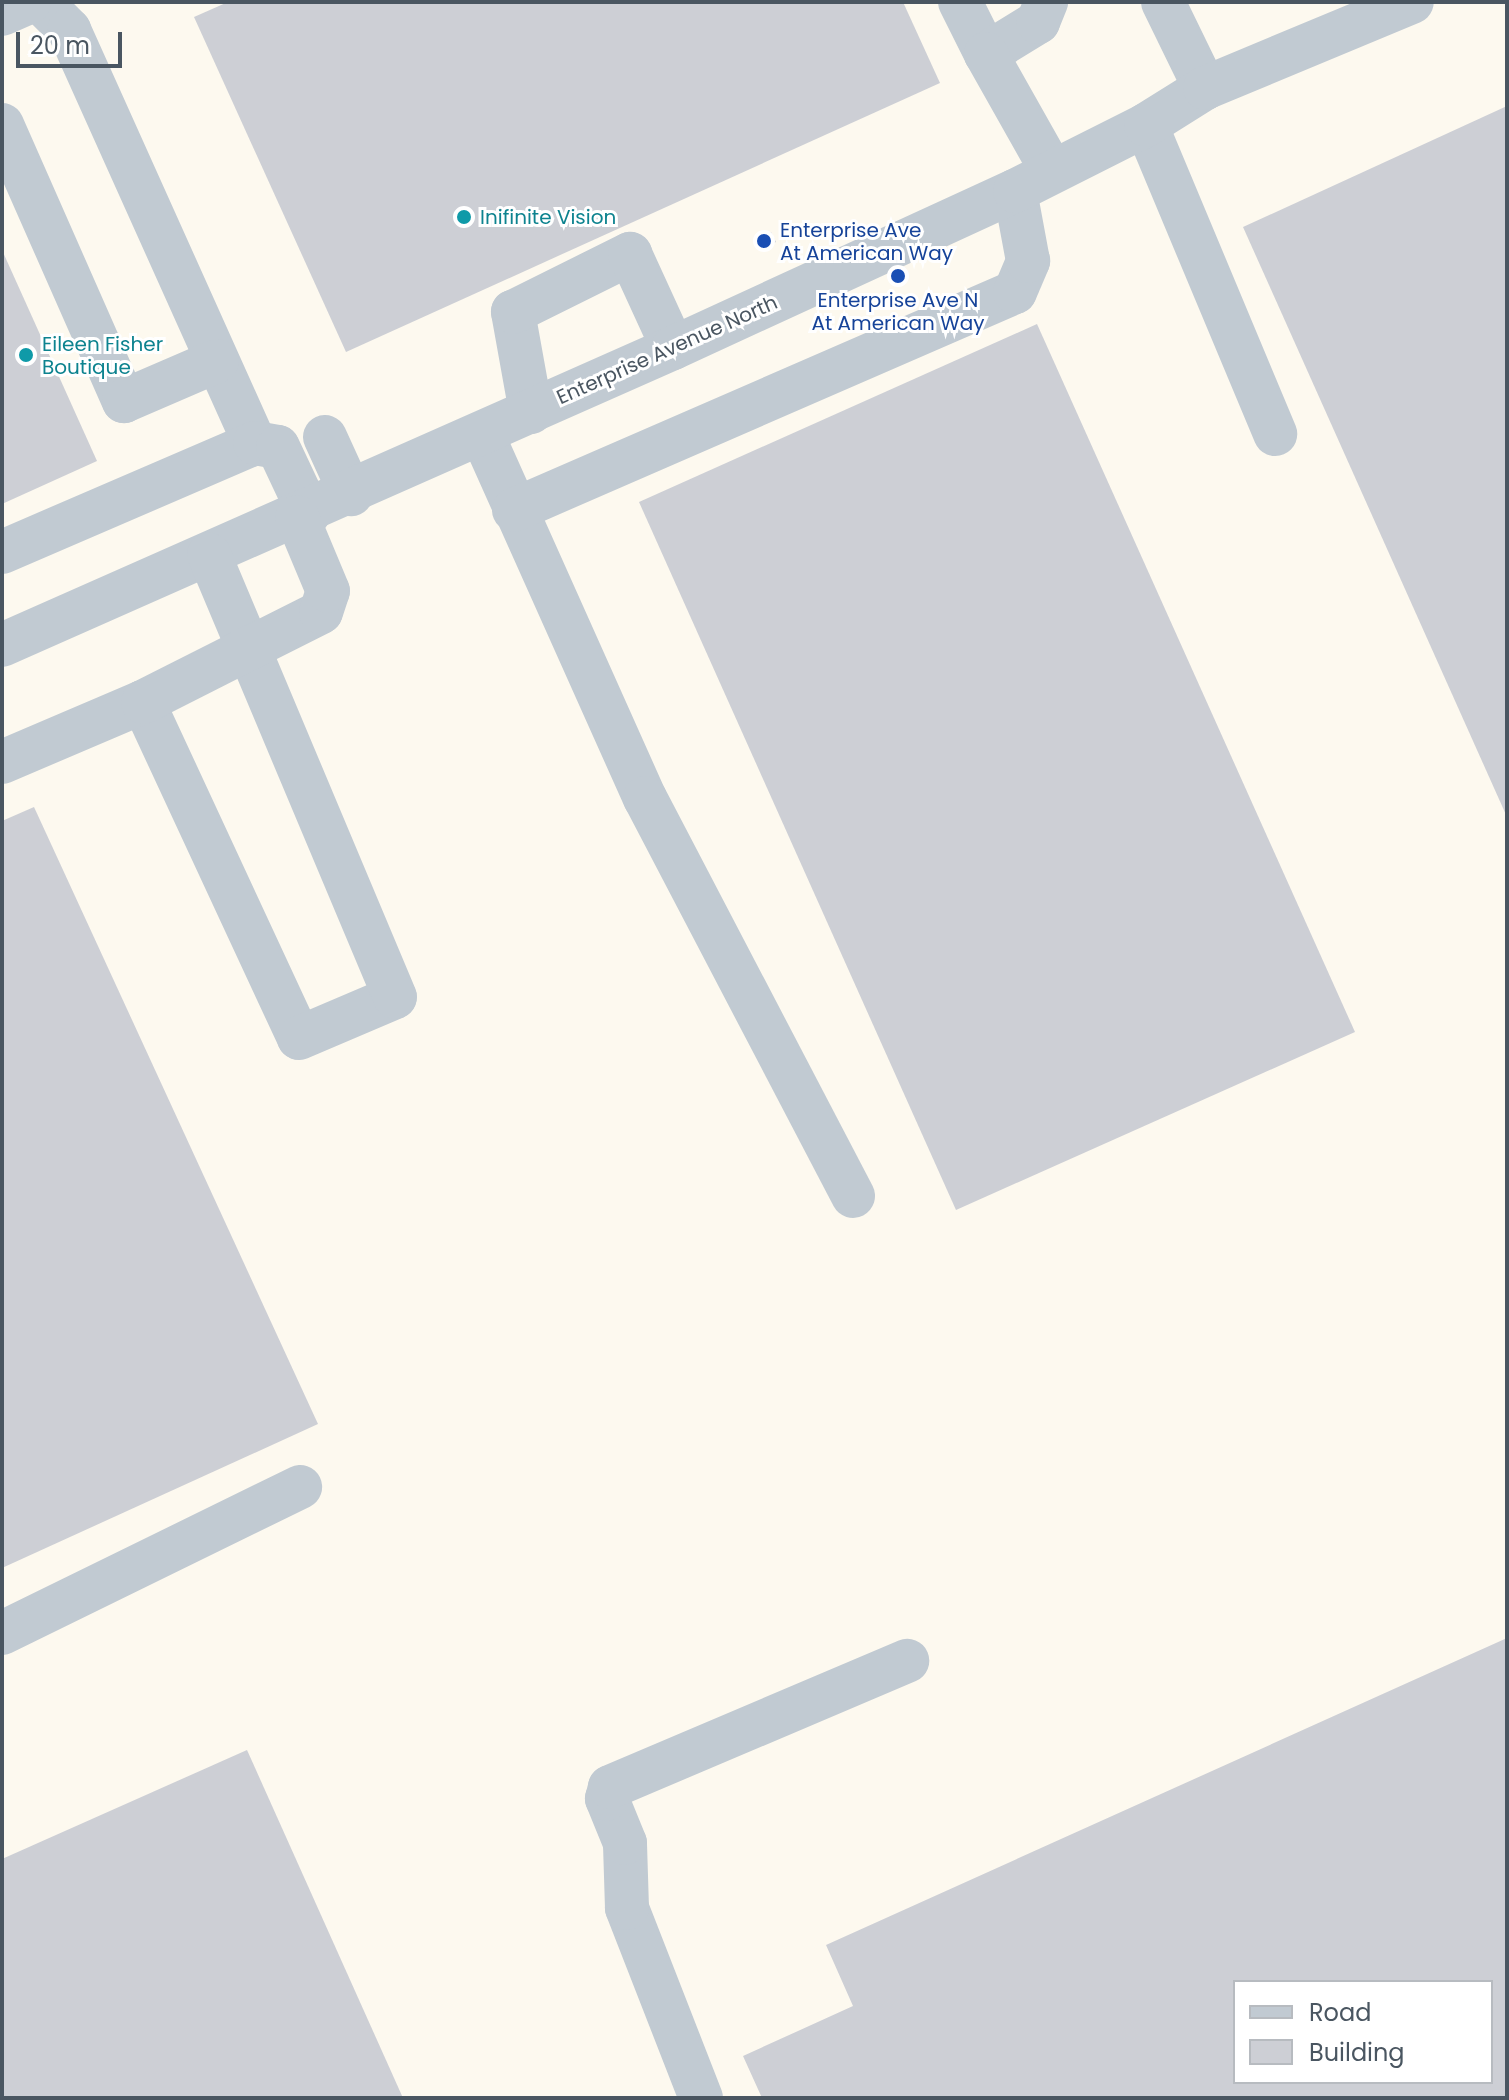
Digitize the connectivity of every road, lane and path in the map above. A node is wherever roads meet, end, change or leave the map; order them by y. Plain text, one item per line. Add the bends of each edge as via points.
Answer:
1 (29, 2) edge
2 (41, 2) edge
3 (960, 2) edge
4 (1046, 2) edge
5 (1163, 2) edge
6 (1412, 2) edge
7 (2, 14) edge
8 (986, 54) junction
9 (1205, 88) junction
10 (2, 125) edge
11 (1146, 125) junction
12 (1034, 181) junction
13 (673, 348) junction
14 (217, 361) junction
15 (531, 412) junction
16 (482, 434) junction
17 (1275, 434) dead end
18 (325, 437) dead end
19 (255, 443) junction
20 (351, 494) junction
21 (514, 510) junction
22 (303, 515) junction
23 (2, 552) edge
24 (209, 555) junction
25 (2, 645) edge
26 (247, 650) junction
27 (143, 702) junction
28 (2, 762) edge
29 (853, 1196) dead end
30 (300, 1487) dead end
31 (2, 1633) edge
32 (907, 1661) dead end
33 (701, 2098) edge

1 - 7 street
2 - 14 street via 69,30
3 - 8 street
4 - 8 street via 1038,22
5 - 9 street
6 - 9 street, Enterprise Avenue North
8 - 12 street
9 - 11 street, Enterprise Avenue North
10 - 14 street via 124,401
11 - 12 street, Enterprise Avenue North
11 - 17 street
12 - 13 street, Enterprise Avenue North
12 - 21 street via 1028,261 1015,292
13 - 15 street, Enterprise Avenue North
13 - 15 street via 630,254 513,312
14 - 19 street
15 - 16 street, Enterprise Avenue North
16 - 20 street, Enterprise Avenue North
16 - 21 street
18 - 20 street
19 - 22 street via 278,447
19 - 23 street
20 - 22 street, Enterprise Avenue North
21 - 29 street via 645,798
22 - 24 street, Enterprise Avenue North
22 - 26 street via 328,591 321,612
24 - 25 street, Enterprise Avenue North
24 - 26 street
26 - 27 street
26 - 27 street via 395,997 299,1038
27 - 28 street
30 - 31 street
32 - 33 street via 610,1787 607,1799 625,1843 627,1908

